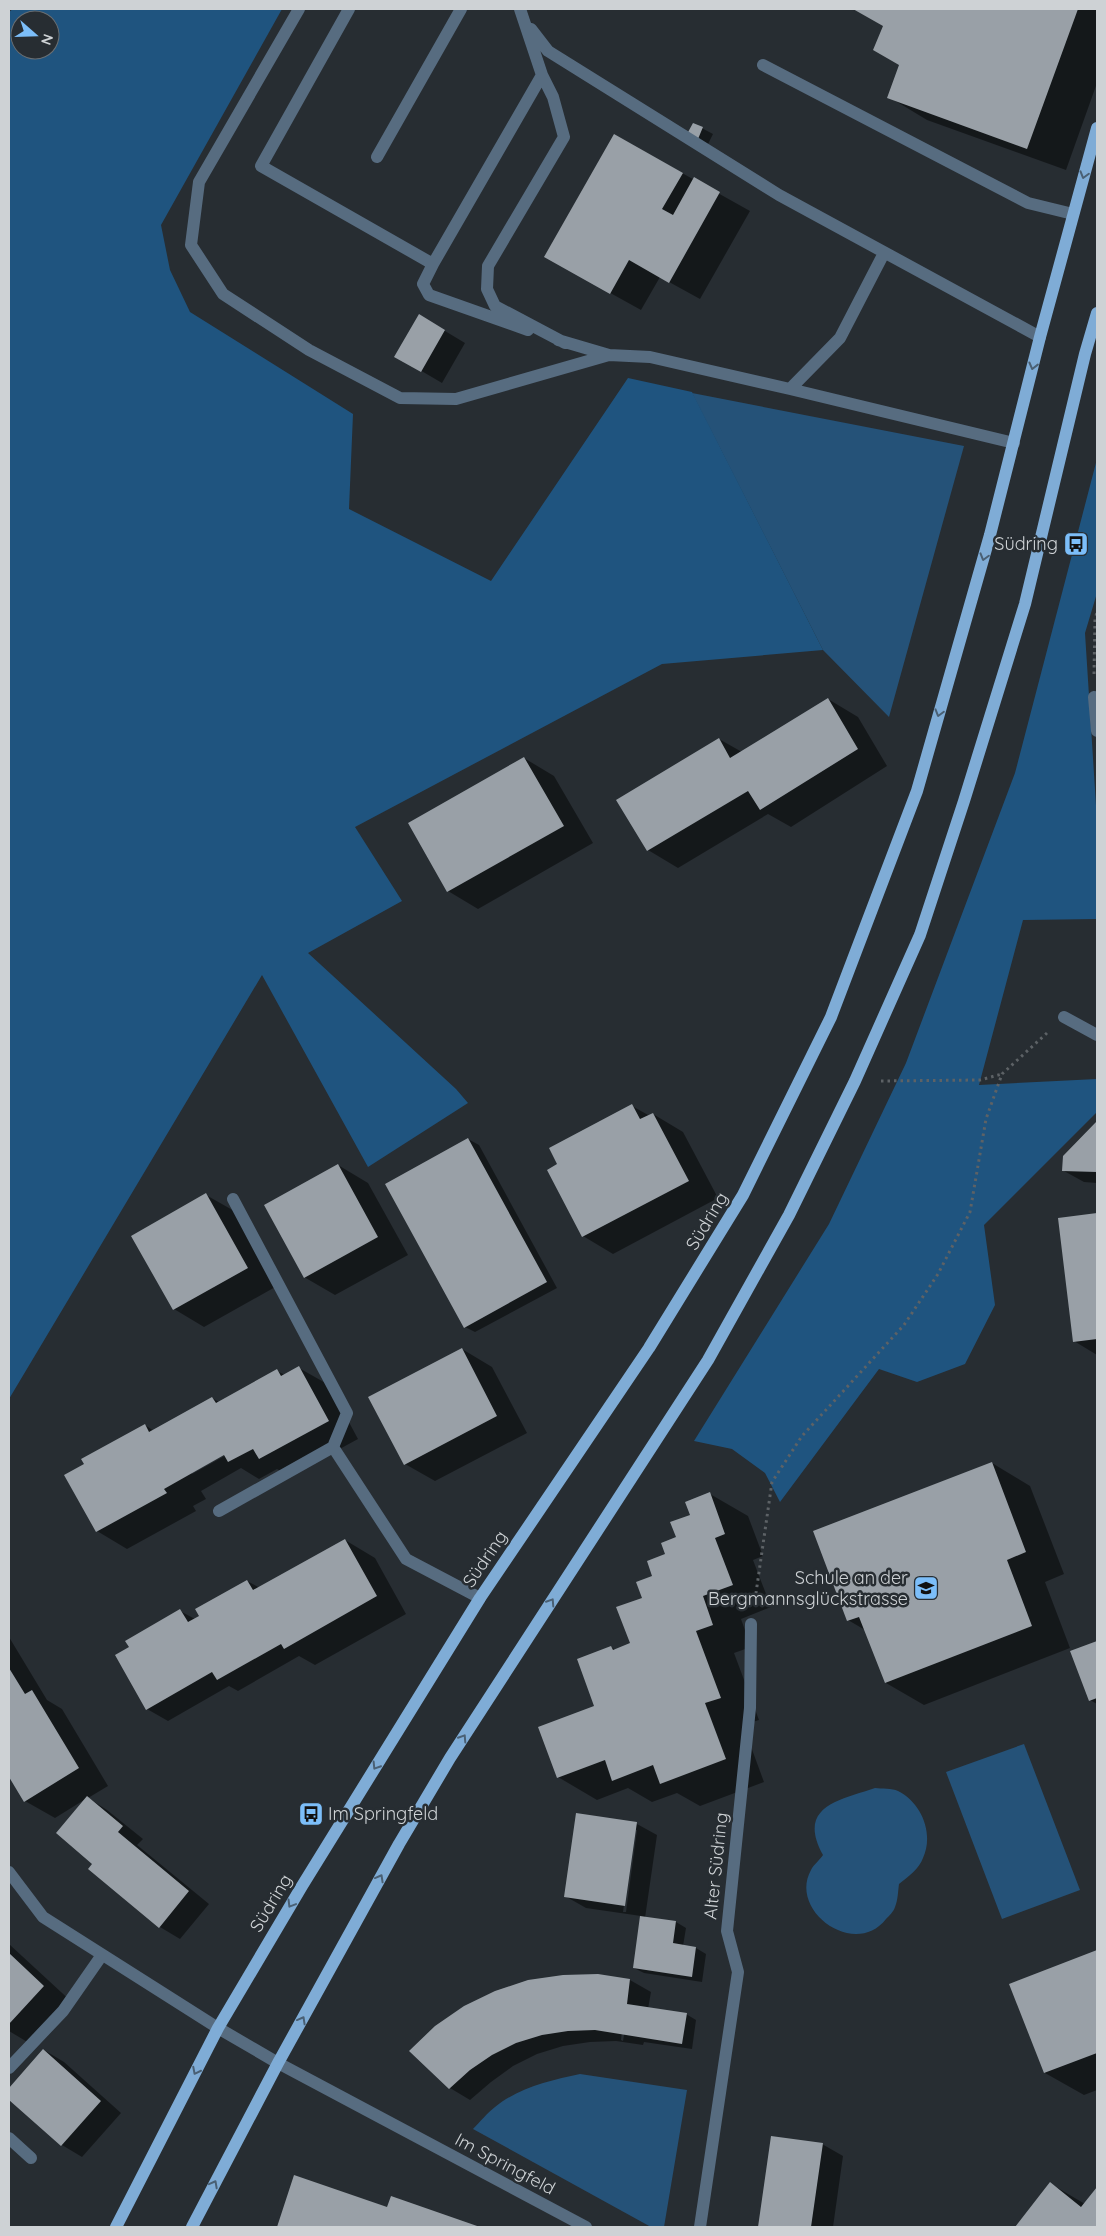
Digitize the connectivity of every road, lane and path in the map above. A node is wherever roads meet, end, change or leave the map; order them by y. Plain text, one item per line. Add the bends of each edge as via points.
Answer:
1 (299, 9) edge
2 (349, 9) edge
3 (461, 9) edge
4 (520, 9) edge
5 (763, 65) dead end
6 (542, 75) junction
7 (1097, 128) edge
8 (377, 157) dead end
9 (1073, 214) junction
10 (884, 253) junction
11 (433, 264) junction
12 (1097, 313) edge
13 (1040, 337) junction
14 (565, 342) junction
15 (609, 355) junction
16 (790, 389) junction
17 (1014, 443) junction
18 (1097, 613) edge
19 (1094, 697) joint
20 (1097, 731) edge
21 (1064, 1017) joint
22 (1097, 1035) edge
23 (1002, 1074) junction
24 (855, 1081) junction
25 (233, 1199) dead end
26 (333, 1447) junction
27 (219, 1511) dead end
28 (480, 1598) junction
29 (751, 1624) joint
30 (9, 1872) edge
31 (102, 1955) junction
32 (218, 2028) junction
33 (278, 2063) junction
34 (9, 2068) edge
35 (9, 2138) edge
36 (31, 2158) dead end
37 (116, 2227) edge
38 (192, 2227) edge
39 (586, 2227) edge
40 (700, 2227) edge

1 - 15 street via 199,182 191,245 223,294 309,350 400,398 456,398
2 - 11 street via 261,166
3 - 8 street
4 - 6 street
4 - 10 street via 548,51 779,195
5 - 9 street via 1028,203
6 - 11 street
6 - 14 street via 553,97 564,137 488,266 487,288 495,306
7 -> 9 main road, Südring
9 - 13 main road, Südring
10 - 13 street
10 - 16 street via 840,338
11 - 14 street via 423,284 429,295
12 - 24 main road via 1025,604 964,801 920,935
13 -> 17 main road, Südring
14 - 15 street
15 - 16 street via 650,357
16 - 17 street
17 -> 28 main road, Südring via 917,791 831,1017 743,1195 650,1348
18 - 19 path
19 - 20 street
21 - 22 street
21 - 23 path
23 - 24 path via 980,1080
23 - 29 path via 986,1119 970,1212 938,1274 904,1325 802,1436 772,1482
33 -> 24 main road via 450,1758 708,1360 789,1216
25 - 26 street via 347,1413
26 - 27 street
26 - 28 street via 406,1559
28 -> 32 main road, Südring via 306,1878
29 - 40 street, Alter Südring via 750,1708 727,1932 738,1972
30 - 31 street, Im Springfeld via 43,1917
31 - 32 street, Im Springfeld
31 - 34 street via 63,2011
32 - 33 street, Im Springfeld
32 -> 37 main road, Südring
38 -> 33 main road
33 - 39 street, Im Springfeld
35 - 36 street

